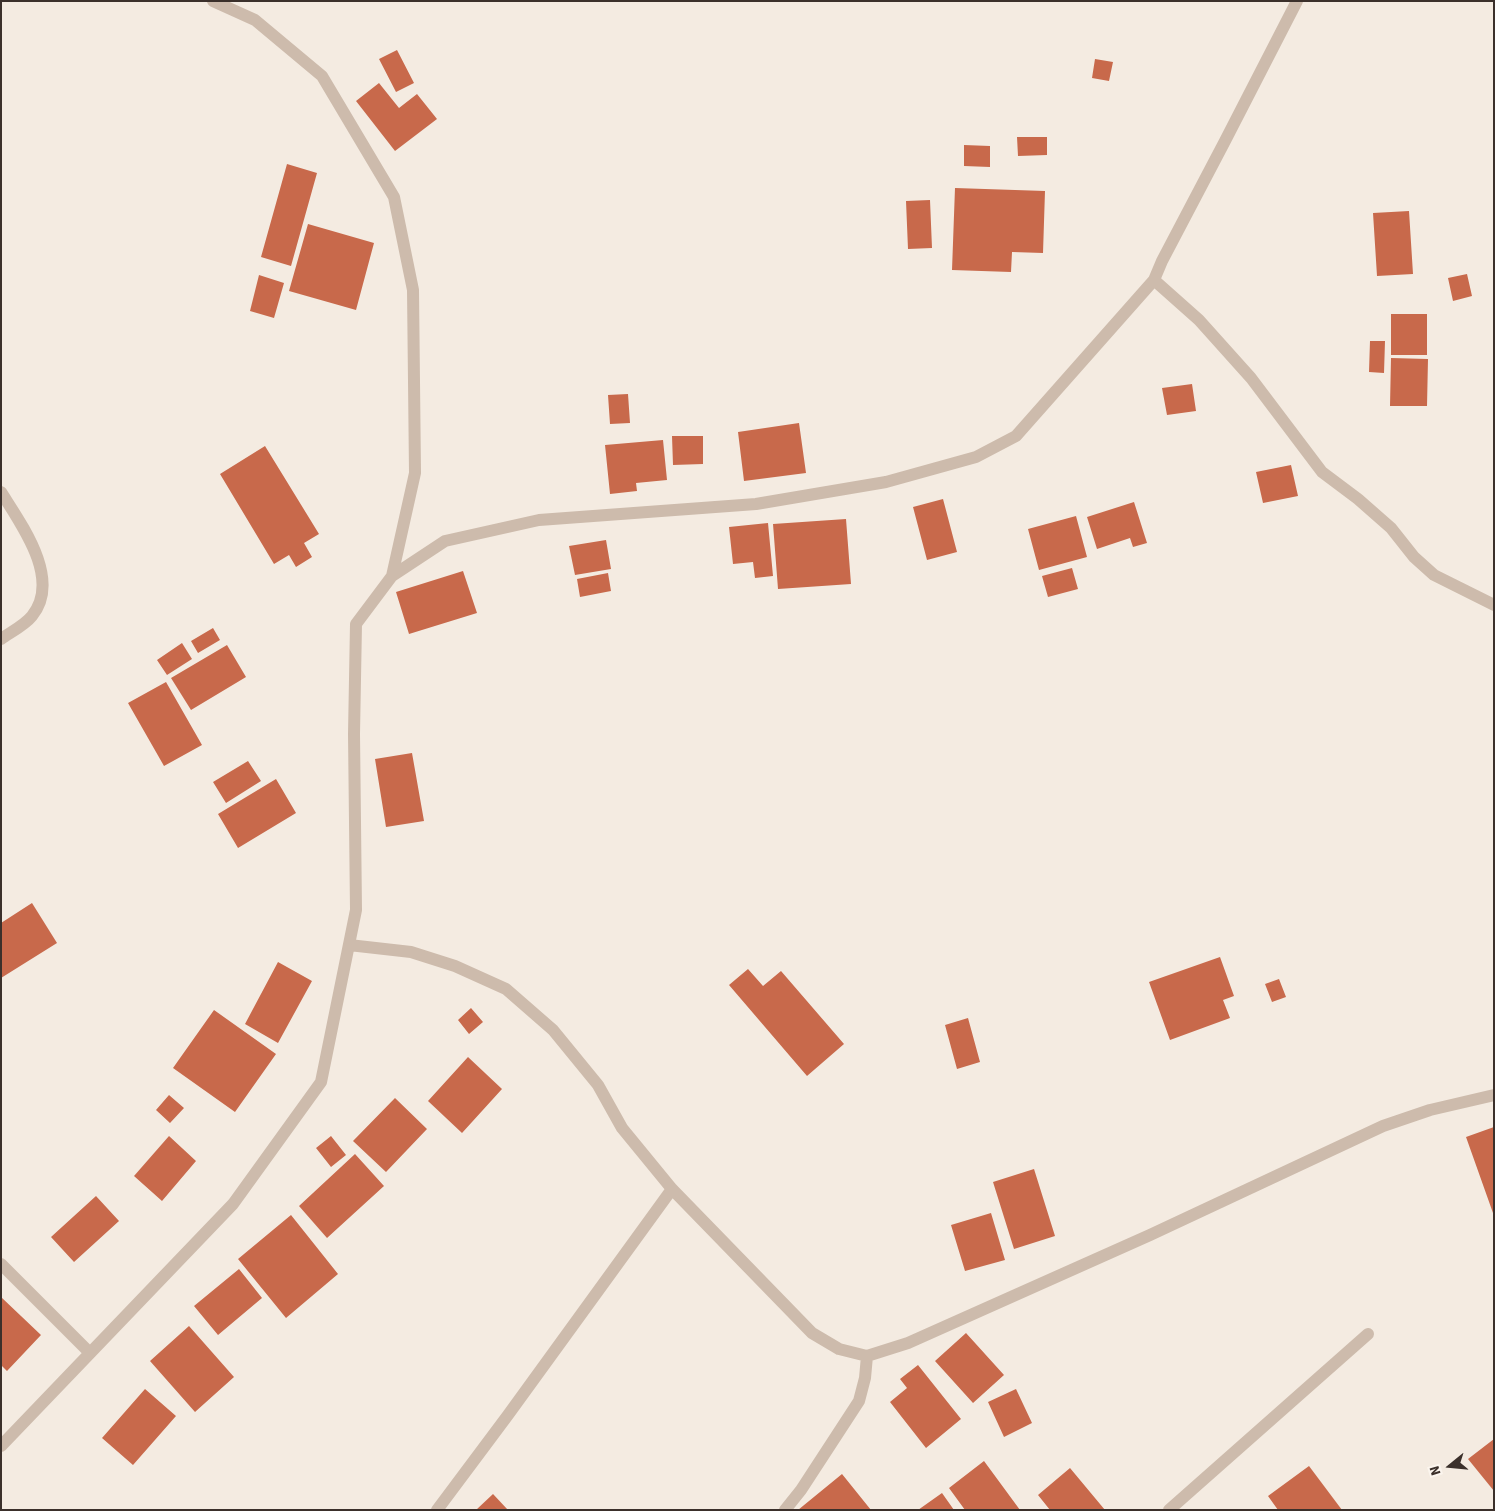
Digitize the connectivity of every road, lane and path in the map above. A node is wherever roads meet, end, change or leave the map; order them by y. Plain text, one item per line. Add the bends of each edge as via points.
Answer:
1 (213, 1) edge
2 (1297, 1) edge
3 (1154, 280) junction
4 (1, 492) edge
5 (392, 576) junction
6 (1494, 605) edge
7 (1, 639) edge
8 (349, 945) junction
9 (1494, 1095) edge
10 (672, 1189) junction
11 (1, 1264) edge
12 (1368, 1334) dead end
13 (90, 1353) junction
14 (867, 1356) junction
15 (1, 1446) edge
16 (437, 1510) edge
17 (785, 1510) edge
18 (1169, 1510) edge

1 - 5 street via 254,20 322,76 394,197 413,290 415,473
2 - 3 street
3 - 5 street via 1016,436 976,457 886,482 756,504 539,520 445,541
3 - 6 street via 1199,320 1251,378 1322,472 1391,528 1414,557 1434,575
4 - 7 street via 28,534 41,570 43,588 40,603 32,617
5 - 8 street via 356,624 356,910
8 - 10 street via 411,952 455,966 506,990 553,1030 598,1086 622,1128
8 - 13 street via 321,1082 233,1204
9 - 14 street via 1430,1110 1383,1126 1141,1240 908,1343
10 - 14 street via 812,1333 839,1349
10 - 16 street
11 - 13 street
12 - 18 street
13 - 15 street
14 - 17 street via 858,1401

